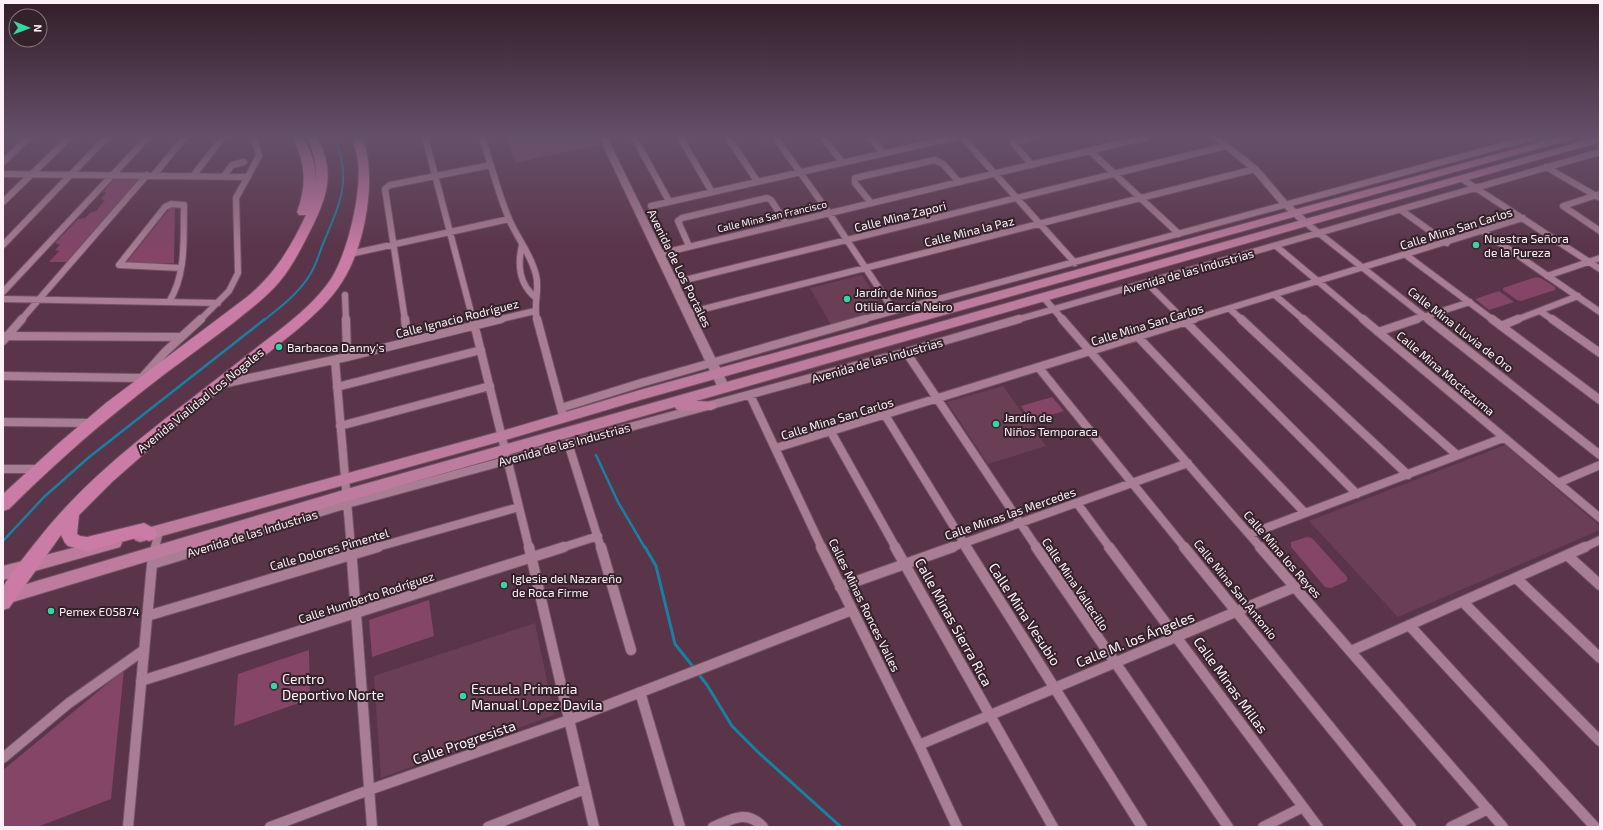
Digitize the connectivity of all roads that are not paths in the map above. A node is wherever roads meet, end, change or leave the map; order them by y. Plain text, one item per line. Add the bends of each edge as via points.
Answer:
1 (30, 176) edge
2 (69, 176) edge
3 (111, 176) edge
4 (140, 176) edge
5 (150, 176) junction
6 (193, 176) joint
7 (224, 176) joint
8 (310, 176) edge
9 (323, 176) edge
10 (365, 176) edge
11 (376, 176) edge
12 (435, 176) joint
13 (495, 176) edge
14 (622, 176) edge
15 (655, 176) edge
16 (703, 176) edge
17 (753, 176) edge
18 (784, 176) edge
19 (803, 176) edge
20 (865, 176) edge
21 (953, 176) edge
22 (987, 176) edge
23 (997, 176) edge
24 (1108, 176) edge
25 (1117, 176) edge
26 (1228, 176) edge
27 (1261, 176) edge
28 (1392, 176) edge
29 (1429, 176) edge
30 (1473, 176) edge
31 (1517, 176) edge
32 (1562, 176) edge
33 (248, 177) joint
34 (1462, 179) junction
35 (757, 182) junction
36 (959, 182) junction
37 (1476, 188) junction
38 (712, 192) junction
39 (1598, 196) edge
40 (1141, 197) junction
41 (1017, 199) junction
42 (669, 201) junction
43 (3, 202) edge
44 (871, 203) junction
45 (1285, 205) junction
46 (651, 206) dead end
47 (1401, 210) junction
48 (829, 212) junction
49 (1294, 213) junction
50 (1523, 218) junction
51 (509, 219) junction
52 (786, 223) junction
53 (1306, 223) junction
54 (1040, 224) junction
55 (358, 225) junction
56 (1600, 230) edge
57 (450, 232) junction
58 (1484, 232) junction
59 (1179, 234) junction
60 (1319, 234) junction
61 (847, 240) junction
62 (1447, 243) junction
63 (394, 244) junction
64 (3, 245) edge
65 (522, 245) junction
66 (689, 246) junction
67 (1276, 246) junction
68 (350, 254) junction
69 (659, 254) junction
70 (1406, 254) junction
71 (1600, 258) edge
72 (1589, 261) junction
73 (1075, 262) junction
74 (181, 268) junction
75 (1364, 268) junction
76 (865, 269) junction
77 (1600, 269) edge
78 (280, 272) junction
79 (1547, 276) junction
80 (1320, 282) junction
81 (673, 283) junction
82 (1147, 283) junction
83 (3, 292) edge
84 (345, 295) dead end
85 (1276, 296) junction
86 (1578, 296) junction
87 (1043, 297) junction
88 (536, 298) junction
89 (3, 299) edge
90 (39, 300) junction
91 (169, 302) junction
92 (1470, 302) junction
93 (218, 303) junction
94 (1053, 309) junction
95 (1231, 310) junction
96 (535, 311) junction
97 (894, 311) junction
98 (1540, 311) junction
99 (1600, 312) edge
100 (688, 313) junction
101 (1425, 316) junction
102 (1186, 323) junction
103 (475, 325) junction
104 (1501, 326) junction
105 (1378, 332) junction
106 (181, 337) junction
107 (4, 338) edge
108 (1139, 338) junction
109 (408, 342) junction
110 (481, 350) junction
111 (906, 352) junction
112 (1091, 352) junction
113 (1600, 353) edge
114 (347, 357) junction
115 (335, 360) junction
116 (712, 363) junction
117 (1039, 368) junction
118 (717, 374) junction
119 (3, 376) edge
120 (141, 378) junction
121 (222, 384) junction
122 (490, 386) junction
123 (337, 387) junction
124 (724, 388) junction
125 (129, 394) junction
126 (750, 396) junction
127 (937, 399) junction
128 (1600, 400) edge
129 (711, 405) junction
130 (661, 406) junction
131 (562, 413) junction
132 (885, 415) junction
133 (3, 422) edge
134 (92, 423) junction
135 (340, 426) junction
136 (831, 432) junction
137 (502, 436) junction
138 (1504, 438) junction
139 (568, 443) junction
140 (776, 448) junction
141 (507, 455) junction
142 (1457, 455) junction
143 (1600, 455) edge
144 (1188, 464) junction
145 (1600, 465) edge
146 (3, 469) edge
147 (39, 469) junction
148 (1408, 475) junction
149 (345, 479) junction
150 (1132, 482) junction
151 (1558, 483) junction
152 (1357, 494) junction
153 (347, 500) junction
154 (1078, 503) junction
155 (3, 504) edge
156 (519, 507) junction
157 (71, 512) junction
158 (1305, 513) junction
159 (1600, 518) edge
160 (1020, 523) junction
161 (154, 532) junction
162 (1250, 534) junction
163 (598, 536) junction
164 (1600, 540) edge
165 (962, 543) junction
166 (352, 554) junction
167 (1567, 555) junction
168 (154, 558) junction
169 (531, 558) junction
170 (905, 563) junction
171 (26, 568) junction
172 (3, 573) edge
173 (1516, 578) junction
174 (1600, 585) edge
175 (840, 587) junction
176 (1295, 587) junction
177 (4, 599) edge
178 (1463, 602) junction
179 (852, 610) junction
180 (1237, 612) junction
181 (355, 614) junction
182 (147, 616) junction
183 (1409, 625) junction
184 (1178, 637) junction
185 (144, 650) junction
186 (631, 650) dead end
187 (1351, 651) junction
188 (1600, 658) edge
189 (1115, 662) junction
190 (141, 681) junction
191 (1055, 687) junction
192 (640, 692) junction
193 (990, 715) junction
194 (569, 720) junction
195 (1600, 741) edge
196 (919, 745) junction
197 (3, 758) edge
198 (585, 789) junction
199 (369, 790) junction
200 (1303, 807) junction
201 (1488, 809) junction
202 (128, 827) edge
203 (270, 827) edge
204 (372, 827) edge
205 (488, 827) edge
206 (594, 827) edge
207 (680, 827) edge
208 (713, 827) edge
209 (763, 827) edge
210 (957, 827) edge
211 (1053, 827) edge
212 (1142, 827) edge
213 (1228, 827) edge
214 (1263, 827) edge
215 (1318, 827) edge
216 (1411, 827) edge
217 (1451, 827) edge
218 (1503, 827) edge
219 (1595, 827) edge

1 - 43 street
2 - 64 street
3 - 83 street
4 - 5 street
5 - 6 street
5 - 90 street
6 - 7 street
7 - 33 street
8 - 78 highway via 310,189 303,214 282,261
9 - 78 highway via 322,190 312,215 302,237
10 - 55 highway, Avenida Vialidad Los Nogales
11 - 55 highway via 368,209
12 - 57 street
12 - 63 street via 386,187
13 - 51 street
14 - 69 street, Avenida de Los Portales
15 - 42 street
16 - 38 street
17 - 35 street
18 - 35 street
19 - 48 street
20 - 44 street via 855,178 855,183
21 - 36 street
22 - 36 street, Calle Mina San Francisco
23 - 41 street
24 - 41 street, Calle Mina Zapori
25 - 40 street
26 - 40 street, Calle Mina la Paz
27 - 45 street
28 - 45 street
29 - 49 main road, Avenida de las Industrias
30 - 34 main road, Avenida de las Industrias
31 - 37 street, Avenida de las Industrias
32 - 39 street
33 - 93 street via 236,198 238,273 236,281
34 - 37 street
34 - 53 main road, Avenida de las Industrias
35 - 38 street
36 - 44 street, Calle Mina San Francisco
37 - 47 street, Avenida de las Industrias
37 - 50 street
38 - 42 street
39 - 56 street via 1564,205 1567,210
40 - 54 street, Calle Mina la Paz
40 - 59 street
41 - 54 street
41 - 61 street, Calle Mina Zapori
42 - 46 street
44 - 48 street, Calle Mina San Francisco
45 - 49 street
45 - 59 street
47 - 60 street, Avenida de las Industrias
47 - 62 street
48 - 52 street, Calle Mina San Francisco
48 - 61 street
49 - 53 street
49 - 118 main road, Avenida de las Industrias
50 - 58 street, Calle Mina San Carlos
50 - 72 street
51 - 57 street
51 - 65 street
52 - 66 street, Calle Mina San Francisco
52 - 66 street via 767,198 682,218 678,222
53 - 60 street, Calle Mina Lluvia de Oro
53 - 87 main road, Avenida de las Industrias
54 - 73 street
54 - 76 street, Calle Mina la Paz
55 - 68 highway, Avenida Vialidad Los Nogales
57 - 63 street
57 - 103 street
58 - 62 street, Calle Mina San Carlos
58 - 79 street
59 - 73 street
60 - 67 street, Avenida de las Industrias
60 - 75 street, Calle Mina Lluvia de Oro
61 - 76 street
61 - 81 street, Calle Mina Zapori
62 - 70 street, Calle Mina San Carlos
63 - 68 street
63 - 109 street
65 - 88 street via 536,274
65 - 88 street via 518,262 522,284
66 - 69 street, Calle Mina San Francisco
67 - 80 street, Calle Mina Moctezuma
67 - 82 street, Avenida de las Industrias
68 - 121 highway, Avenida Vialidad Los Nogales via 334,284 321,300
69 - 81 street, Avenida de Los Portales
70 - 75 street, Calle Mina San Carlos
70 - 92 street
71 - 72 street
72 - 77 street
72 - 79 street
73 - 97 street
74 - 74 street via 184,205 170,204 119,265
74 - 91 street via 178,286
75 - 80 street, Calle Mina San Carlos
75 - 101 street, Calle Mina Lluvia de Oro
76 - 97 street
76 - 100 street, Calle Mina la Paz
78 - 125 highway via 255,298
79 - 86 street
80 - 85 street, Calle Mina San Carlos
80 - 105 street, Calle Mina Moctezuma
81 - 100 street, Avenida de Los Portales
82 - 94 street, Avenida de las Industrias
82 - 102 street
84 - 114 street
85 - 95 street, Calle Mina San Carlos
85 - 142 street
86 - 98 street
86 - 99 street
87 - 94 street, Calle Mina los Reyes
87 - 124 main road, Avenida de las Industrias
88 - 96 street
89 - 90 street
90 - 91 street
90 - 107 street
91 - 93 street
92 - 101 street
92 - 104 street
93 - 106 street
94 - 111 street, Avenida de las Industrias
94 - 112 street, Calle Mina los Reyes
95 - 102 street, Calle Mina San Carlos
95 - 148 street
96 - 103 street, Calle Ignacio Rodríguez
96 - 131 street
97 - 116 street
98 - 104 street
98 - 113 street
100 - 116 street, Avenida de Los Portales
101 - 105 street
101 - 143 street, Calle Mina Lluvia de Oro
102 - 108 street, Calle Mina San Carlos
102 - 152 street
103 - 109 street, Calle Ignacio Rodríguez
103 - 110 street
104 - 128 street
105 - 138 street, Calle Mina Moctezuma
106 - 107 street
106 - 120 street
108 - 112 street, Calle Mina San Carlos
108 - 158 street
109 - 114 street, Calle Ignacio Rodríguez
110 - 122 street
110 - 123 street
111 - 126 street, Avenida de las Industrias
111 - 127 street, Calle Mina Vallecillo
112 - 117 street, Calle Mina San Carlos
112 - 144 street, Calle Mina los Reyes
114 - 115 street, Calle Ignacio Rodríguez
115 - 121 street, Calle Ignacio Rodríguez
115 - 123 street
116 - 118 street, Avenida de Los Portales
116 - 131 street
117 - 127 street, Calle Mina San Carlos
117 - 150 street, Calle Mina San Antonio
118 - 124 street, Avenida de Los Portales
118 - 131 main road, Avenida de las Industrias
119 - 120 street
120 - 125 street
121 - 157 highway, Avenida Vialidad Los Nogales via 145,443
122 - 135 street
122 - 137 street
123 - 135 street
124 - 130 main road, Avenida de las Industrias
125 - 134 highway
126 - 129 street, Avenida de las Industrias
126 - 140 street, Calles Minas Ronces Valles
127 - 132 street, Calle Mina San Carlos
127 - 160 street, Calle Mina Vallecillo
129 - 130 main road
129 - 139 street, Avenida de las Industrias
130 - 141 main road, Avenida de las Industrias
131 - 137 main road, Avenida de las Industrias
132 - 136 street, Calle Mina San Carlos
132 - 165 street, Calle Mina Vesubio
133 - 134 street
134 - 147 highway
135 - 149 street
136 - 140 street, Calle Mina San Carlos
136 - 170 street, Calle Minas Sierra Rica
137 - 141 street
137 - 149 main road, Avenida de las Industrias
138 - 142 street
138 - 151 street, Calle Mina Moctezuma
139 - 141 street, Avenida de las Industrias
139 - 163 street
140 - 175 street, Calles Minas Ronces Valles
141 - 153 main road, Avenida de las Industrias
141 - 156 street
142 - 148 street
144 - 150 street, Calle Minas las Mercedes
144 - 162 street, Calle Mina los Reyes
145 - 151 street
146 - 147 street
147 - 155 highway
148 - 152 street
149 - 153 street
149 - 161 main road, Avenida de las Industrias
150 - 154 street, Calle Minas las Mercedes
150 - 180 street, Calle Mina San Antonio
151 - 159 street, Calle Mina Moctezuma
152 - 158 street
153 - 166 street
153 - 168 main road, Avenida de las Industrias
154 - 160 street, Calle Minas las Mercedes
154 - 184 street, Calle Minas Millas
156 - 166 street, Calle Dolores Pimentel
156 - 169 street
157 - 161 highway via 68,529 70,536 73,541 81,543 87,544 140,530
157 - 171 highway, Avenida Vialidad Los Nogales
158 - 162 street
160 - 165 street, Calle Minas las Mercedes
160 - 189 street, Calle Mina Vallecillo
161 - 168 street
161 - 171 main road, Avenida de las Industrias
162 - 176 street, Calle Mina los Reyes
163 - 169 street, Calle Humberto Rodríguez
163 - 186 street
164 - 167 street
165 - 170 street, Calle Minas las Mercedes
165 - 191 street, Calle Mina Vesubio
166 - 181 street
166 - 182 street, Calle Dolores Pimentel
167 - 173 street
167 - 174 street
168 - 177 main road, Avenida de las Industrias
168 - 182 street
169 - 181 street, Calle Humberto Rodríguez
169 - 194 street
170 - 175 street, Calle Minas las Mercedes
170 - 193 street, Calle Minas Sierra Rica
171 - 172 main road, Avenida de las Industrias
171 - 177 highway, Avenida Vialidad Los Nogales
173 - 178 street
173 - 188 street
175 - 179 street, Calles Minas Ronces Valles
176 - 180 street, Calle M. los Ángeles
176 - 187 street, Calle Mina los Reyes
178 - 183 street
178 - 195 street
179 - 192 street, Calle Progresista
179 - 196 street, Calles Minas Ronces Valles
180 - 184 street, Calle M. los Ángeles
180 - 216 street, Calle Mina San Antonio
181 - 190 street, Calle Humberto Rodríguez
181 - 199 street
182 - 185 street
183 - 187 street
183 - 219 street
184 - 189 street, Calle M. los Ángeles
184 - 200 street, Calle Minas Millas
185 - 190 street
185 - 197 street via 69,703
187 - 201 street, Calle Mina los Reyes
189 - 191 street, Calle M. los Ángeles
189 - 213 street, Calle Mina Vallecillo
190 - 202 street
191 - 193 street, Calle M. los Ángeles
191 - 212 street, Calle Mina Vesubio
192 - 194 street, Calle Progresista
192 - 207 street
193 - 196 street, Calle M. los Ángeles
193 - 211 street, Calle Minas Sierra Rica
194 - 198 street
194 - 199 street, Calle Progresista
196 - 210 street, Calles Minas Ronces Valles
198 - 205 street
198 - 206 street
199 - 203 street, Calle Progresista
199 - 204 street
200 - 214 street
200 - 215 street, Calle Minas Millas
201 - 217 street
201 - 218 street, Calle Mina los Reyes
208 - 209 street via 745,816 752,816

